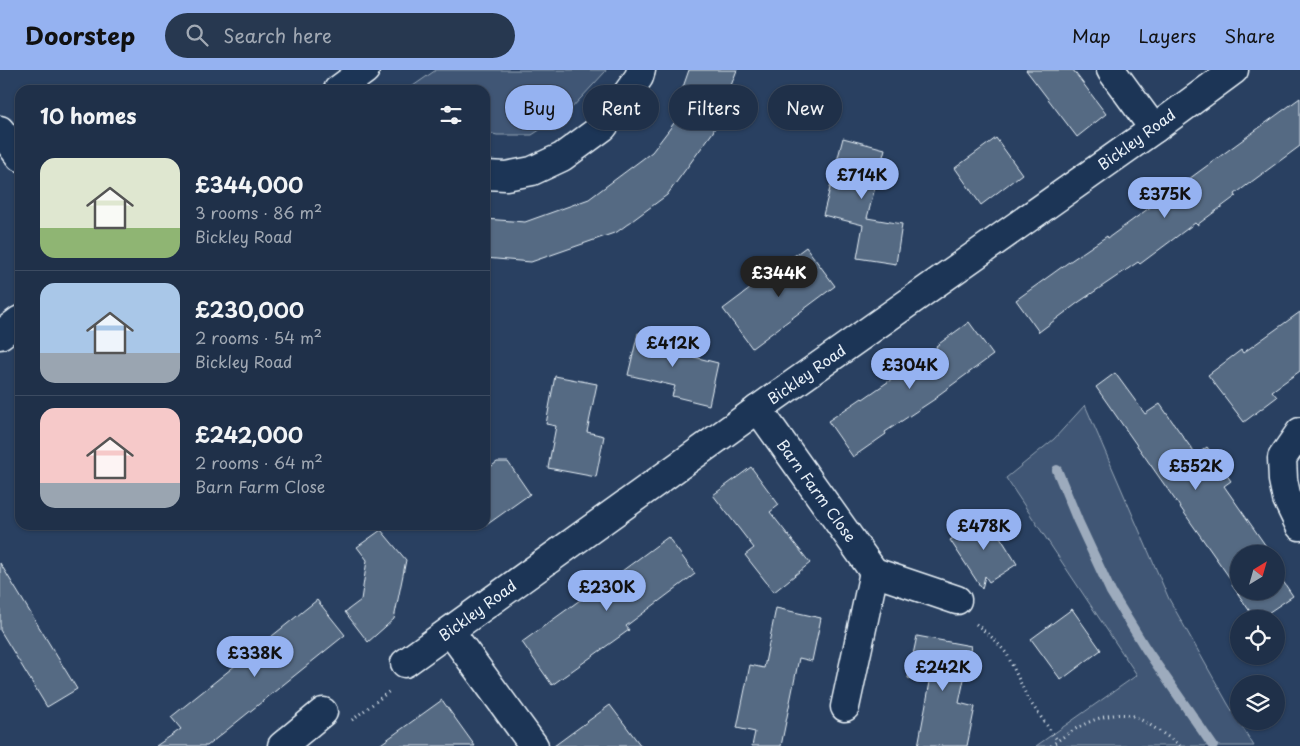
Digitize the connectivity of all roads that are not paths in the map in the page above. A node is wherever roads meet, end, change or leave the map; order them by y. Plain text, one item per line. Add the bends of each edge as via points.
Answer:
1 (641, 70) edge
2 (1111, 70) edge
3 (1234, 70) edge
4 (1154, 129) junction
5 (0, 130) edge
6 (15, 150) edge
7 (490, 174) edge
8 (15, 324) edge
9 (0, 335) edge
10 (758, 409) junction
11 (1300, 432) edge
12 (1300, 526) edge
13 (874, 572) junction
14 (957, 600) road end
15 (450, 631) junction
16 (405, 663) road end
17 (845, 707) dead end
18 (323, 712) road end
19 (282, 746) edge
20 (534, 746) edge

1 - 7 street via 603,127 562,157 532,171 506,176
2 - 4 street
3 - 4 street, Bickley Road
4 - 10 street, Bickley Road
5 - 6 street
8 - 9 street
10 - 13 street, Barn Farm Close
10 - 15 street, Bickley Road
11 - 12 street via 1282,458 1287,499
13 - 14 street
13 - 17 street
15 - 16 street, Bickley Road
15 - 20 street
18 - 19 street

